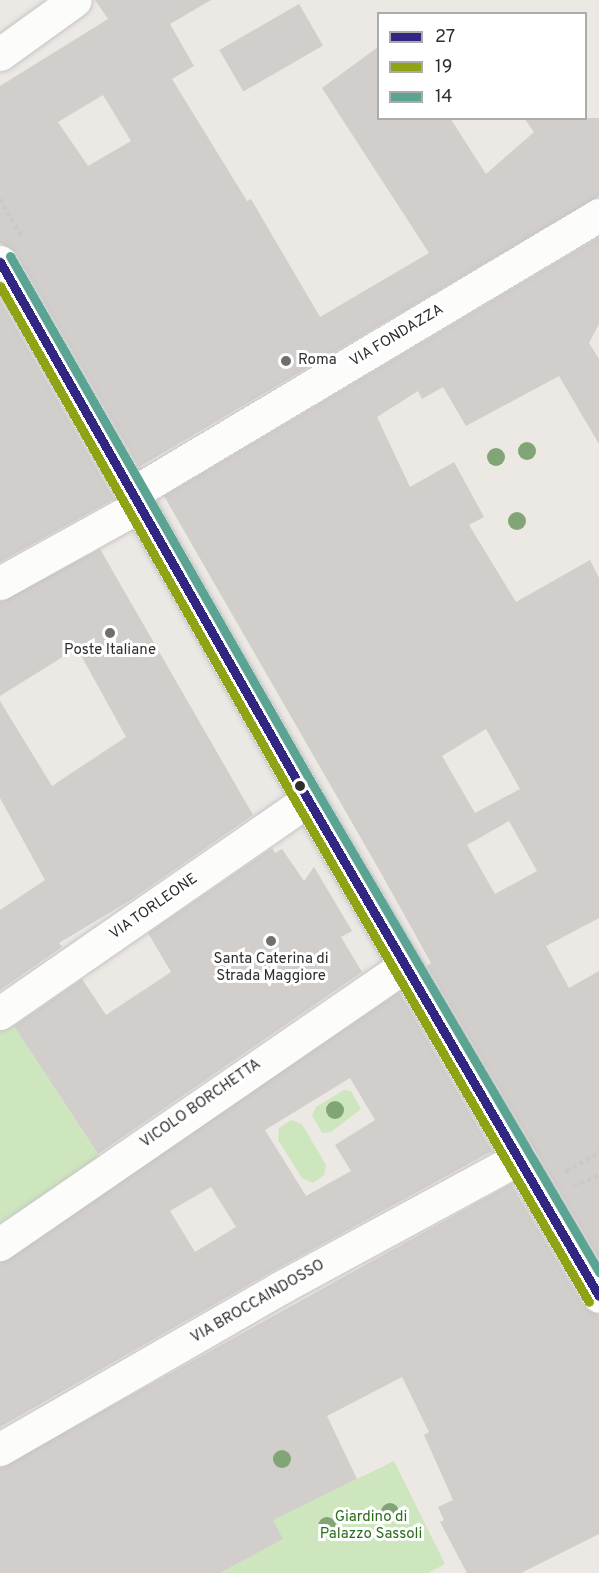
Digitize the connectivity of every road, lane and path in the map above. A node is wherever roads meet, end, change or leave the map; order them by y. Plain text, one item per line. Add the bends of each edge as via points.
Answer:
1 (75, 0) edge
2 (0, 54) edge
3 (599, 215) edge
4 (0, 262) edge
5 (136, 499) junction
6 (0, 583) edge
7 (308, 800) junction
8 (404, 966) junction
9 (0, 1013) edge
10 (599, 1153) edge
11 (519, 1158) junction
12 (599, 1175) edge
13 (0, 1244) edge
14 (599, 1296) edge
15 (0, 1449) edge

1 - 2 street
3 - 5 street, VIA FONDAZZA
4 - 5 street
5 - 6 street, VIA FONDAZZA
5 - 7 street
7 - 8 street
7 - 9 street, VIA TORLEONE
8 - 11 street
8 - 13 street, VICOLO BORCHETTA
10 - 12 path via 566,1171 574,1188
11 - 14 street
11 - 15 street, VIA BROCCAINDOSSO via 280,1288

